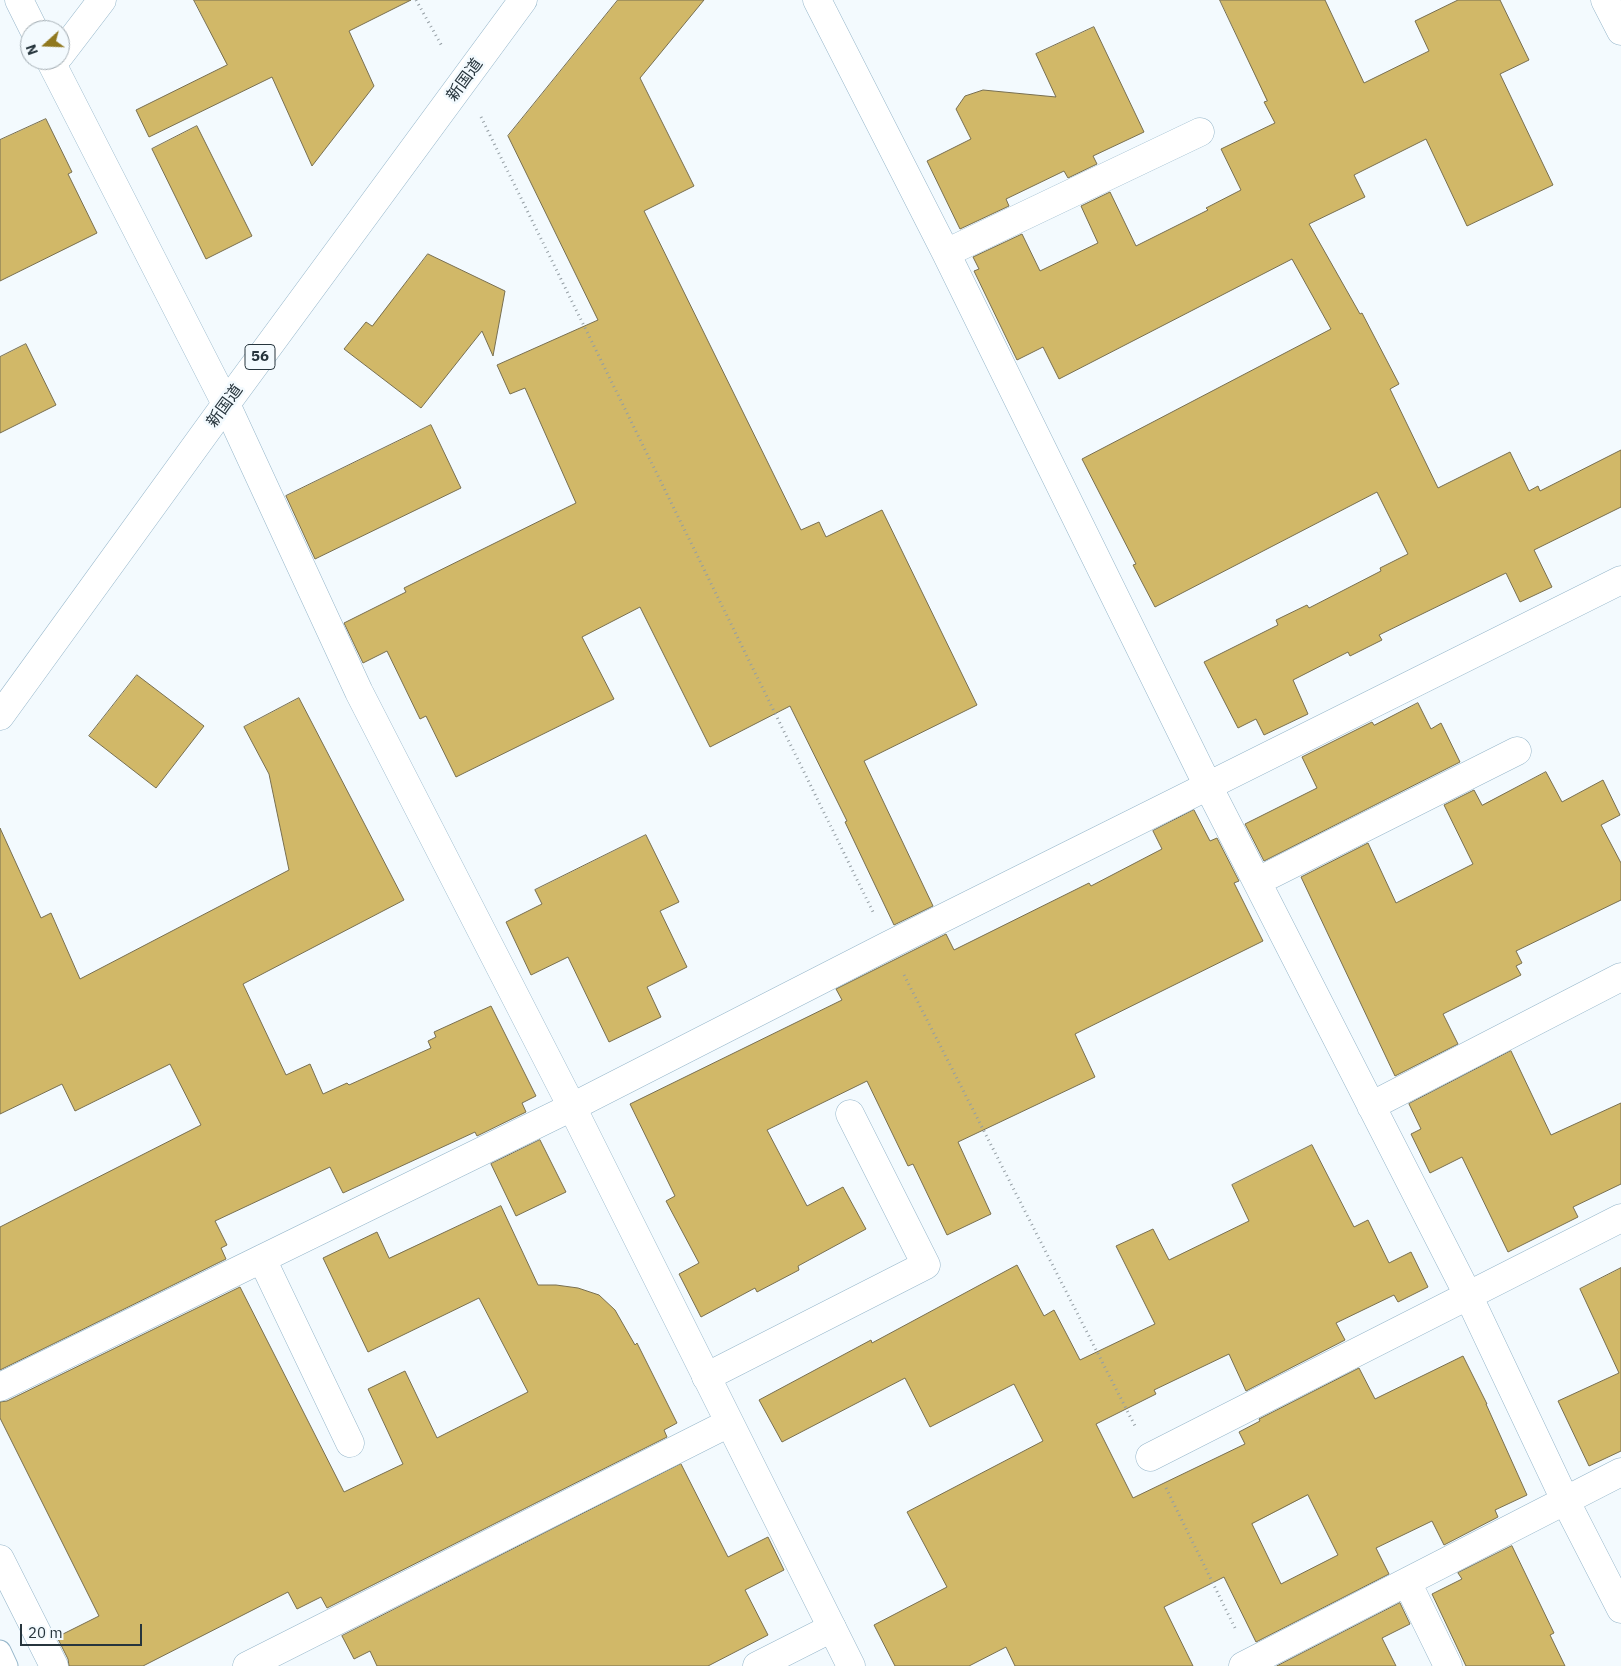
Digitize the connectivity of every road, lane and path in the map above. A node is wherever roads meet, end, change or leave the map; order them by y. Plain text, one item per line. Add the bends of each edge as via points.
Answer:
1 (19, 0) edge
2 (102, 0) edge
3 (416, 0) edge
4 (523, 0) edge
5 (817, 0) edge
6 (1605, 0) edge
7 (29, 20) edge
8 (1621, 31) edge
9 (70, 40) edge
10 (59, 70) edge
11 (464, 82) junction
12 (1200, 132) dead end
13 (946, 253) junction
14 (226, 404) junction
15 (1621, 580) edge
16 (0, 716) edge
17 (1517, 751) dead end
18 (1208, 786) junction
19 (1258, 881) junction
20 (889, 945) junction
21 (1621, 977) edge
22 (1371, 1106) junction
23 (572, 1107) junction
24 (850, 1114) dead end
25 (1621, 1218) edge
26 (262, 1259) junction
27 (1468, 1295) junction
28 (706, 1377) junction
29 (0, 1387) edge
30 (729, 1423) junction
31 (350, 1443) dead end
32 (1150, 1457) junction
33 (1621, 1472) edge
34 (1565, 1500) junction
35 (0, 1560) edge
36 (1407, 1582) junction
37 (1621, 1608) edge
38 (832, 1628) junction
39 (0, 1651) edge
40 (1248, 1664) edge
41 (7, 1666) edge
42 (54, 1666) edge
43 (247, 1666) edge
44 (757, 1666) edge
45 (851, 1666) edge
46 (1448, 1666) edge

1 - 7 street
2 - 9 street
3 - 11 path
4 - 11 street, 新国道 / 56
5 - 13 street
6 - 8 street
10 - 14 street
11 - 14 street, 新国道 / 56
11 - 20 path
12 - 13 street
13 - 18 street
14 - 16 street, 新国道 / 56
14 - 23 street via 359,692
15 - 18 street
17 - 19 street
18 - 19 street
18 - 20 street
19 - 22 street
20 - 23 street
20 - 32 path
21 - 22 street
22 - 27 street
23 - 26 street
23 - 28 street
24 - 28 street via 926,1265
25 - 27 street
26 - 29 street
26 - 31 street
27 - 32 street
27 - 34 street
28 - 30 street
30 - 38 street
30 - 43 street
32 - 40 path
33 - 34 street
34 - 36 street
34 - 37 street
35 - 42 street
36 - 40 street
36 - 46 street
38 - 44 street
38 - 45 street
39 - 41 lane

